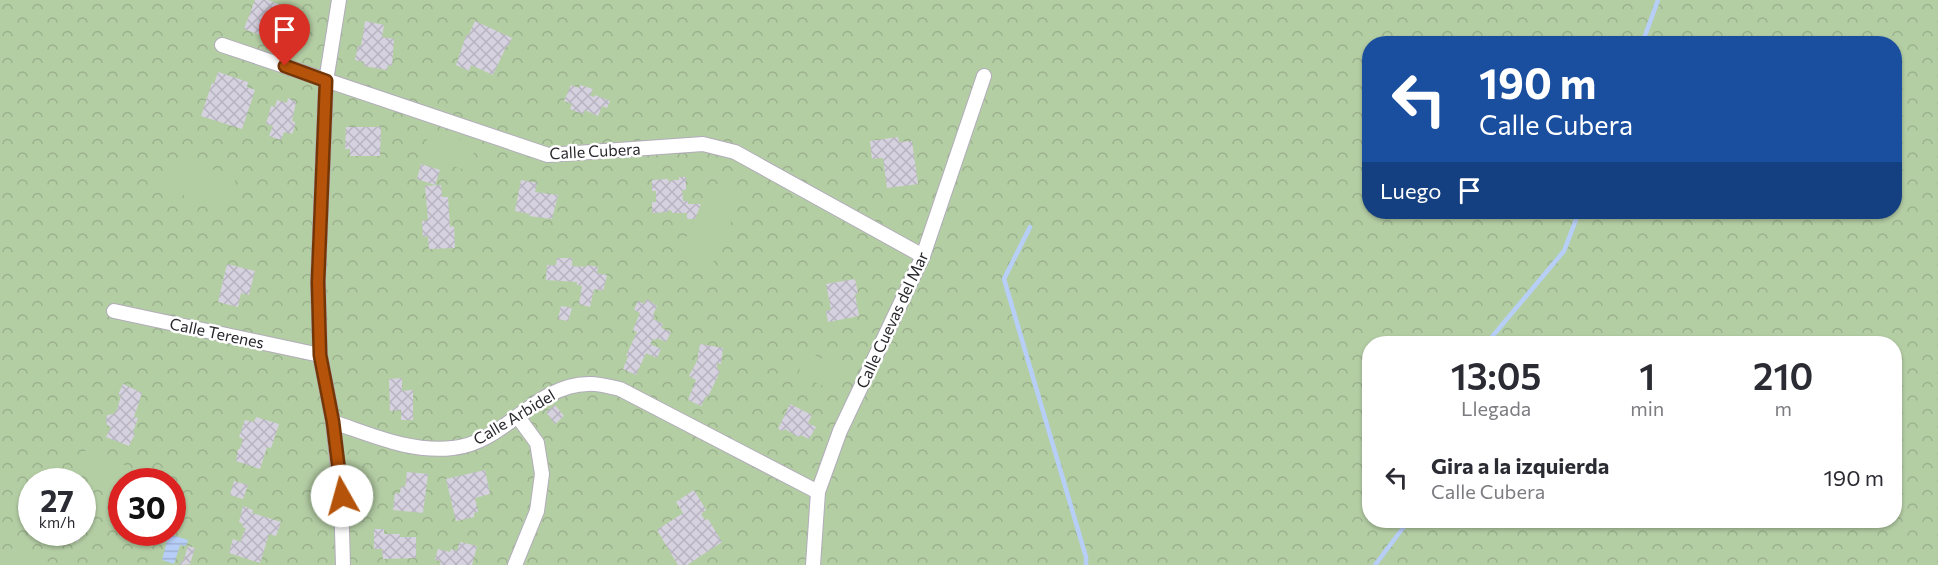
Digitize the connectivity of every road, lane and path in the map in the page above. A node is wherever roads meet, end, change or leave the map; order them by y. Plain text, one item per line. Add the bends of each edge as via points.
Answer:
1 (339, 0) edge
2 (222, 45) dead end
3 (984, 76) dead end
4 (326, 81) junction
5 (923, 256) junction
6 (114, 311) dead end
7 (320, 355) junction
8 (518, 417) junction
9 (333, 422) junction
10 (818, 492) junction
11 (343, 565) edge
12 (515, 565) edge
13 (813, 565) edge

1 - 4 street
2 - 4 street, Calle Cubera
3 - 5 street, Calle Cuevas del Mar
4 - 5 street, Calle Cubera via 548,155 704,144 735,152
4 - 7 street via 318,282
5 - 10 street, Calle Cuevas del Mar via 840,431
6 - 7 street, Calle Terenes
7 - 9 street
8 - 9 street, Calle Arbidel via 478,443 431,450 406,447
8 - 10 street, Calle Arbidel via 538,400 564,387 589,383 620,389
8 - 12 street via 537,443 542,474 537,511
9 - 11 street via 342,496
10 - 13 street, Calle Cuevas del Mar

